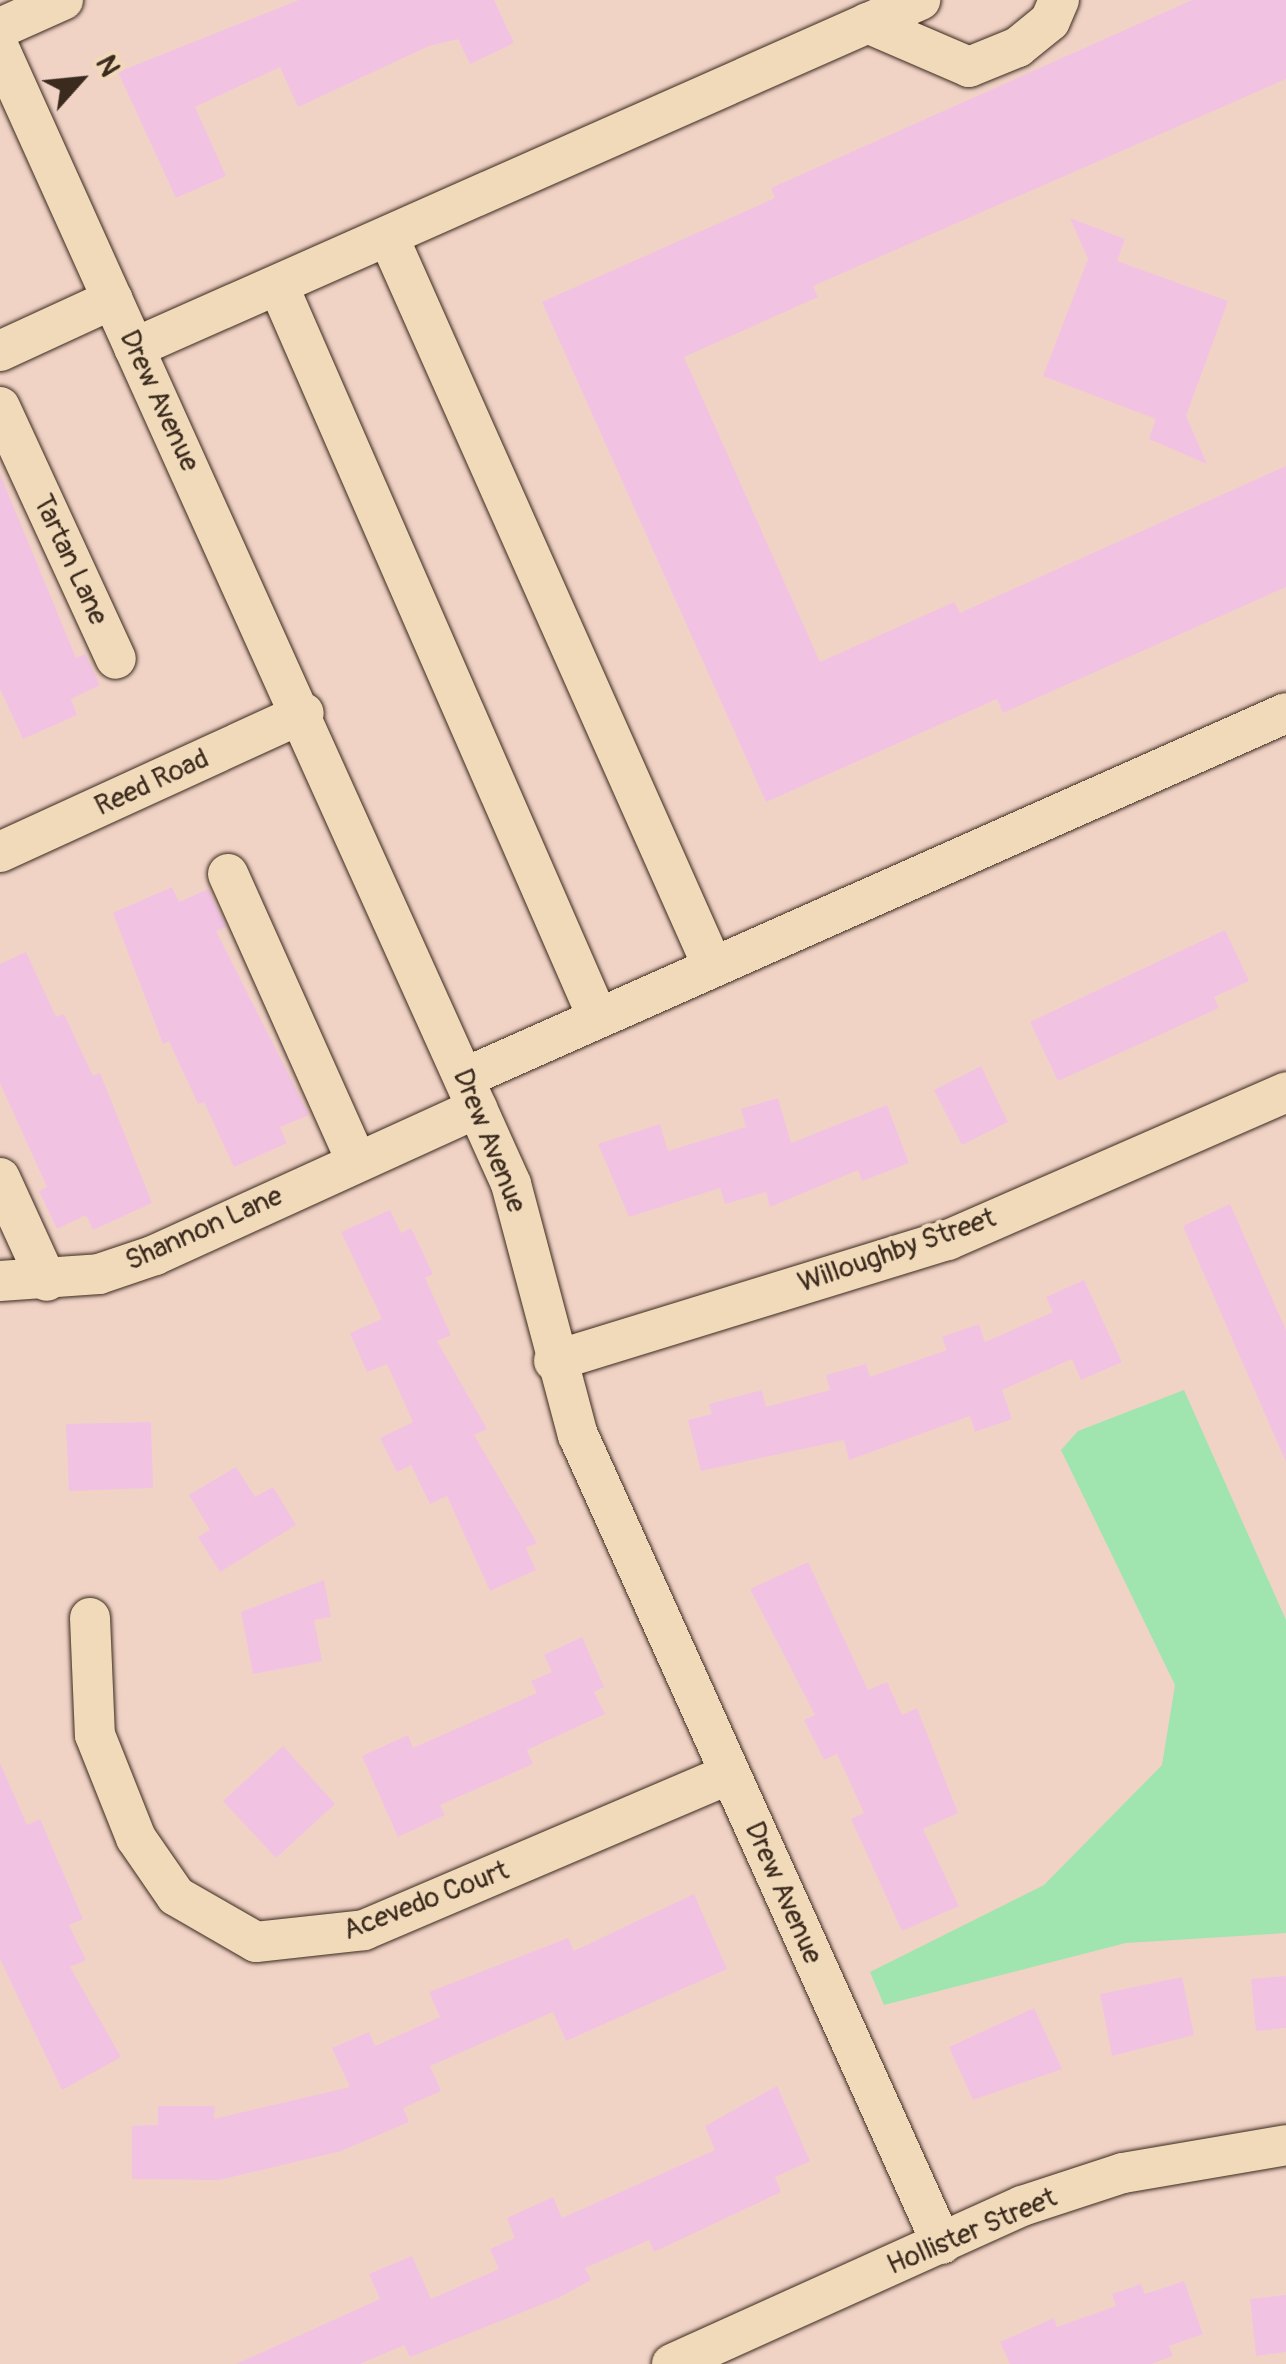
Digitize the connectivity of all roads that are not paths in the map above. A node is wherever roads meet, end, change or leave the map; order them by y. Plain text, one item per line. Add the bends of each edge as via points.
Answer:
1 (62, 0) edge
2 (920, 0) edge
3 (1059, 0) edge
4 (868, 23) junction
5 (0, 28) edge
6 (0, 50) edge
7 (388, 236) junction
8 (278, 285) junction
9 (113, 299) junction
10 (134, 348) junction
11 (0, 350) edge
12 (0, 407) edge
13 (116, 659) dead end
14 (304, 713) junction
15 (1286, 713) edge
16 (0, 852) edge
17 (228, 874) dead end
18 (714, 967) junction
19 (598, 1018) junction
20 (1286, 1092) edge
21 (470, 1093) junction
22 (356, 1160) junction
23 (0, 1178) edge
24 (0, 1282) edge
25 (47, 1282) junction
26 (554, 1361) junction
27 (90, 1618) dead end
28 (729, 1774) junction
29 (1286, 2145) edge
30 (942, 2244) junction
31 (672, 2364) edge

1 - 5 street
2 - 4 street
3 - 4 street via 1050,21 1018,47 969,66
4 - 7 street
6 - 9 street, Drew Avenue
7 - 8 street
7 - 18 street
8 - 10 street
8 - 19 street
9 - 10 street, Drew Avenue
9 - 11 street
10 - 14 street, Drew Avenue
12 - 13 street, Tartan Lane
14 - 16 street, Reed Road
14 - 21 street, Drew Avenue
15 - 18 street, Shannon Lane
17 - 22 street
18 - 19 street, Shannon Lane
19 - 21 street, Shannon Lane
20 - 26 street, Willoughby Street via 948,1240
21 - 22 street, Shannon Lane
21 - 26 street, Drew Avenue via 511,1184
22 - 25 street, Shannon Lane via 155,1256
23 - 25 street
24 - 25 street, Shannon Lane
26 - 28 street, Drew Avenue via 578,1435
27 - 28 street, Acevedo Court via 96,1734 136,1838 176,1896 256,1942 364,1930
28 - 30 street, Drew Avenue
29 - 30 street, Hollister Street via 1123,2173
30 - 31 street, Hollister Street

